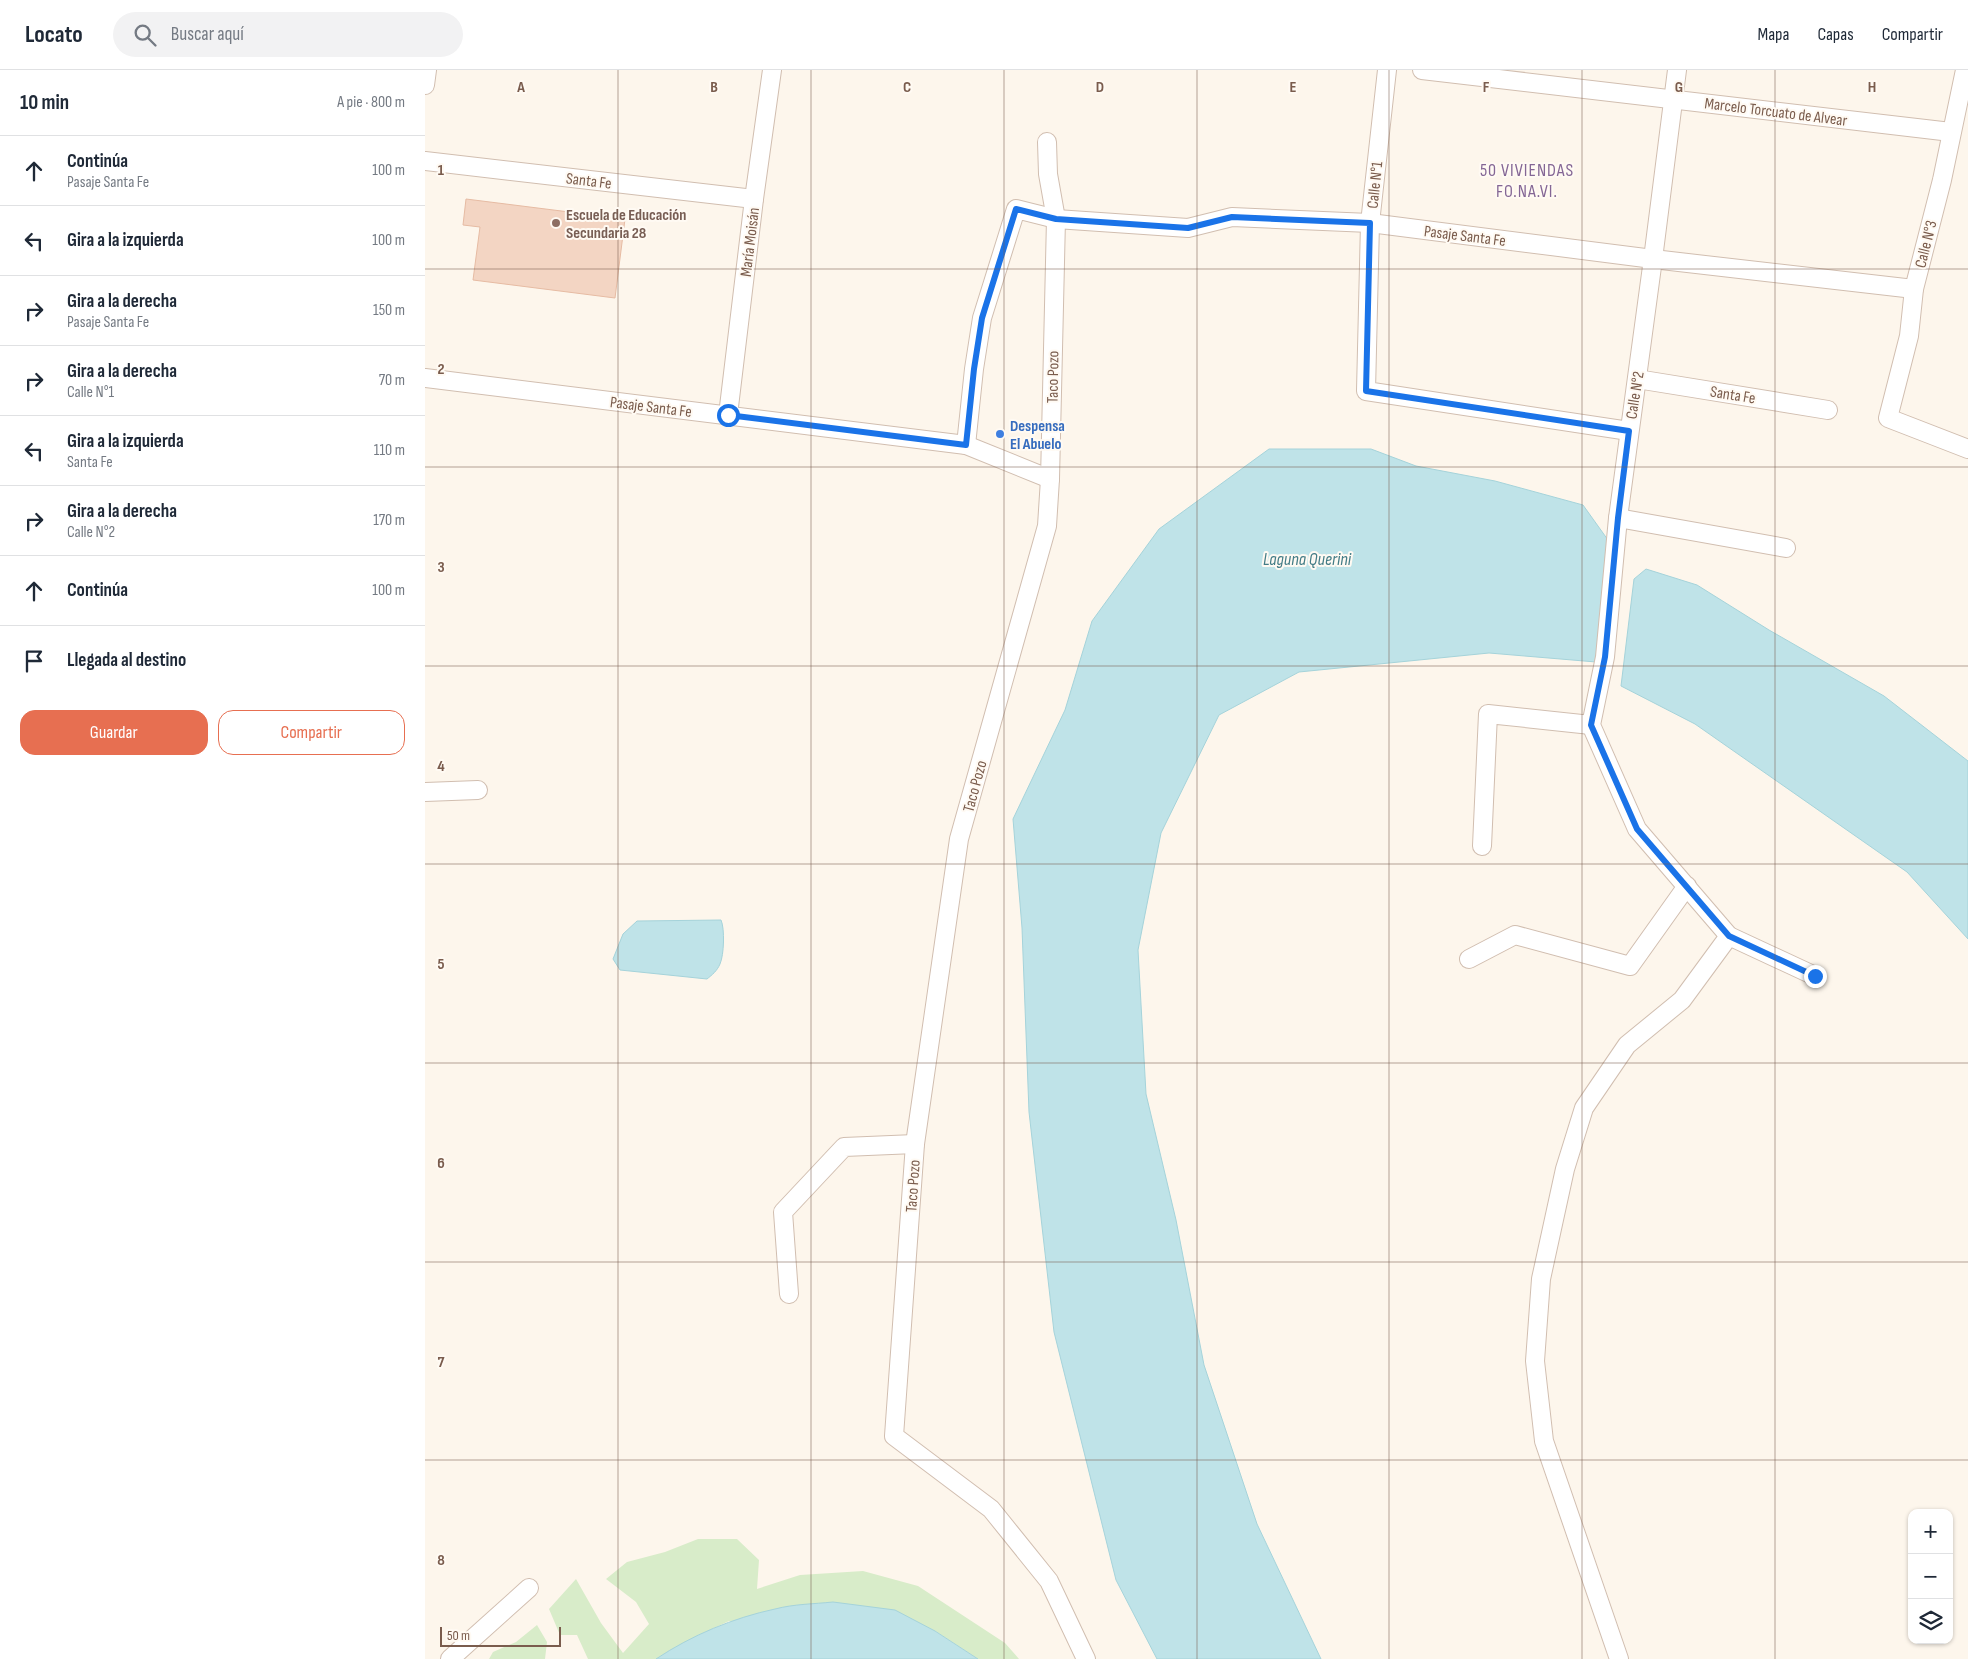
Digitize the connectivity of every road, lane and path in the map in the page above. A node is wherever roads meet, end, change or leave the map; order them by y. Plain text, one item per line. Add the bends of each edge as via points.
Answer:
1 (427, 70) edge
2 (772, 70) edge
3 (1387, 70) edge
4 (1422, 70) edge
5 (1677, 70) edge
6 (1965, 70) edge
7 (425, 85) edge
8 (1673, 98) junction
9 (1951, 132) junction
10 (1047, 142) dead end
11 (425, 160) edge
12 (754, 199) junction
13 (1056, 219) junction
14 (1370, 223) junction
15 (1653, 259) junction
16 (1914, 289) junction
17 (425, 378) edge
18 (1637, 379) junction
19 (1829, 410) dead end
20 (728, 415) junction
21 (1629, 431) junction
22 (966, 445) junction
23 (1968, 450) edge
24 (1050, 479) junction
25 (1618, 518) junction
26 (1786, 548) dead end
27 (1591, 725) junction
28 (478, 790) dead end
29 (425, 792) edge
30 (1482, 846) dead end
31 (1687, 886) junction
32 (1729, 936) junction
33 (1469, 959) dead end
34 (1815, 976) dead end
35 (915, 1144) junction
36 (789, 1294) dead end
37 (529, 1588) dead end
38 (450, 1659) edge
39 (1086, 1659) edge
40 (1619, 1659) edge

1 - 7 street
2 - 12 street, María Moisán
3 - 14 street, Calle N°1
4 - 8 street, Marcelo Torcuato de Alvear
5 - 8 street, Calle N°2
6 - 9 street, Calle N°3
8 - 9 street, Marcelo Torcuato de Alvear
8 - 15 street, Calle N°2
9 - 16 street, Calle N°3
10 - 13 street, Taco Pozo via 1048,174
11 - 12 street, Santa Fe
12 - 20 street, María Moisán
13 - 14 street, Pasaje Santa Fe via 1188,228 1232,217
13 - 22 street, Pasaje Santa Fe via 1016,209 982,318
13 - 24 street, Taco Pozo
14 - 15 street, Pasaje Santa Fe
14 - 21 street, Calle N°1 via 1366,391
15 - 16 street, Pasaje Santa Fe
15 - 18 street, Calle N°2
16 - 23 street, Calle N°3 via 1909,336 1888,418
17 - 20 street, Pasaje Santa Fe
18 - 19 street, Santa Fe
18 - 21 street, Calle N°2
20 - 22 street, Pasaje Santa Fe
21 - 25 street, Calle N°2
22 - 24 street, Pasaje Santa Fe
24 - 35 street, Taco Pozo via 1047,526 959,839
25 - 26 street
25 - 27 street, Calle N°2 via 1605,657
27 - 30 street via 1488,714
27 - 31 street via 1637,829
28 - 29 street
31 - 32 street
31 - 33 street via 1630,966 1515,935
32 - 34 street
32 - 40 street via 1682,1000 1627,1045 1584,1108 1565,1169 1541,1279 1535,1361 1545,1441
35 - 36 street via 844,1147 783,1212
35 - 39 street, Taco Pozo via 894,1436 991,1509 1049,1581
37 - 38 street

